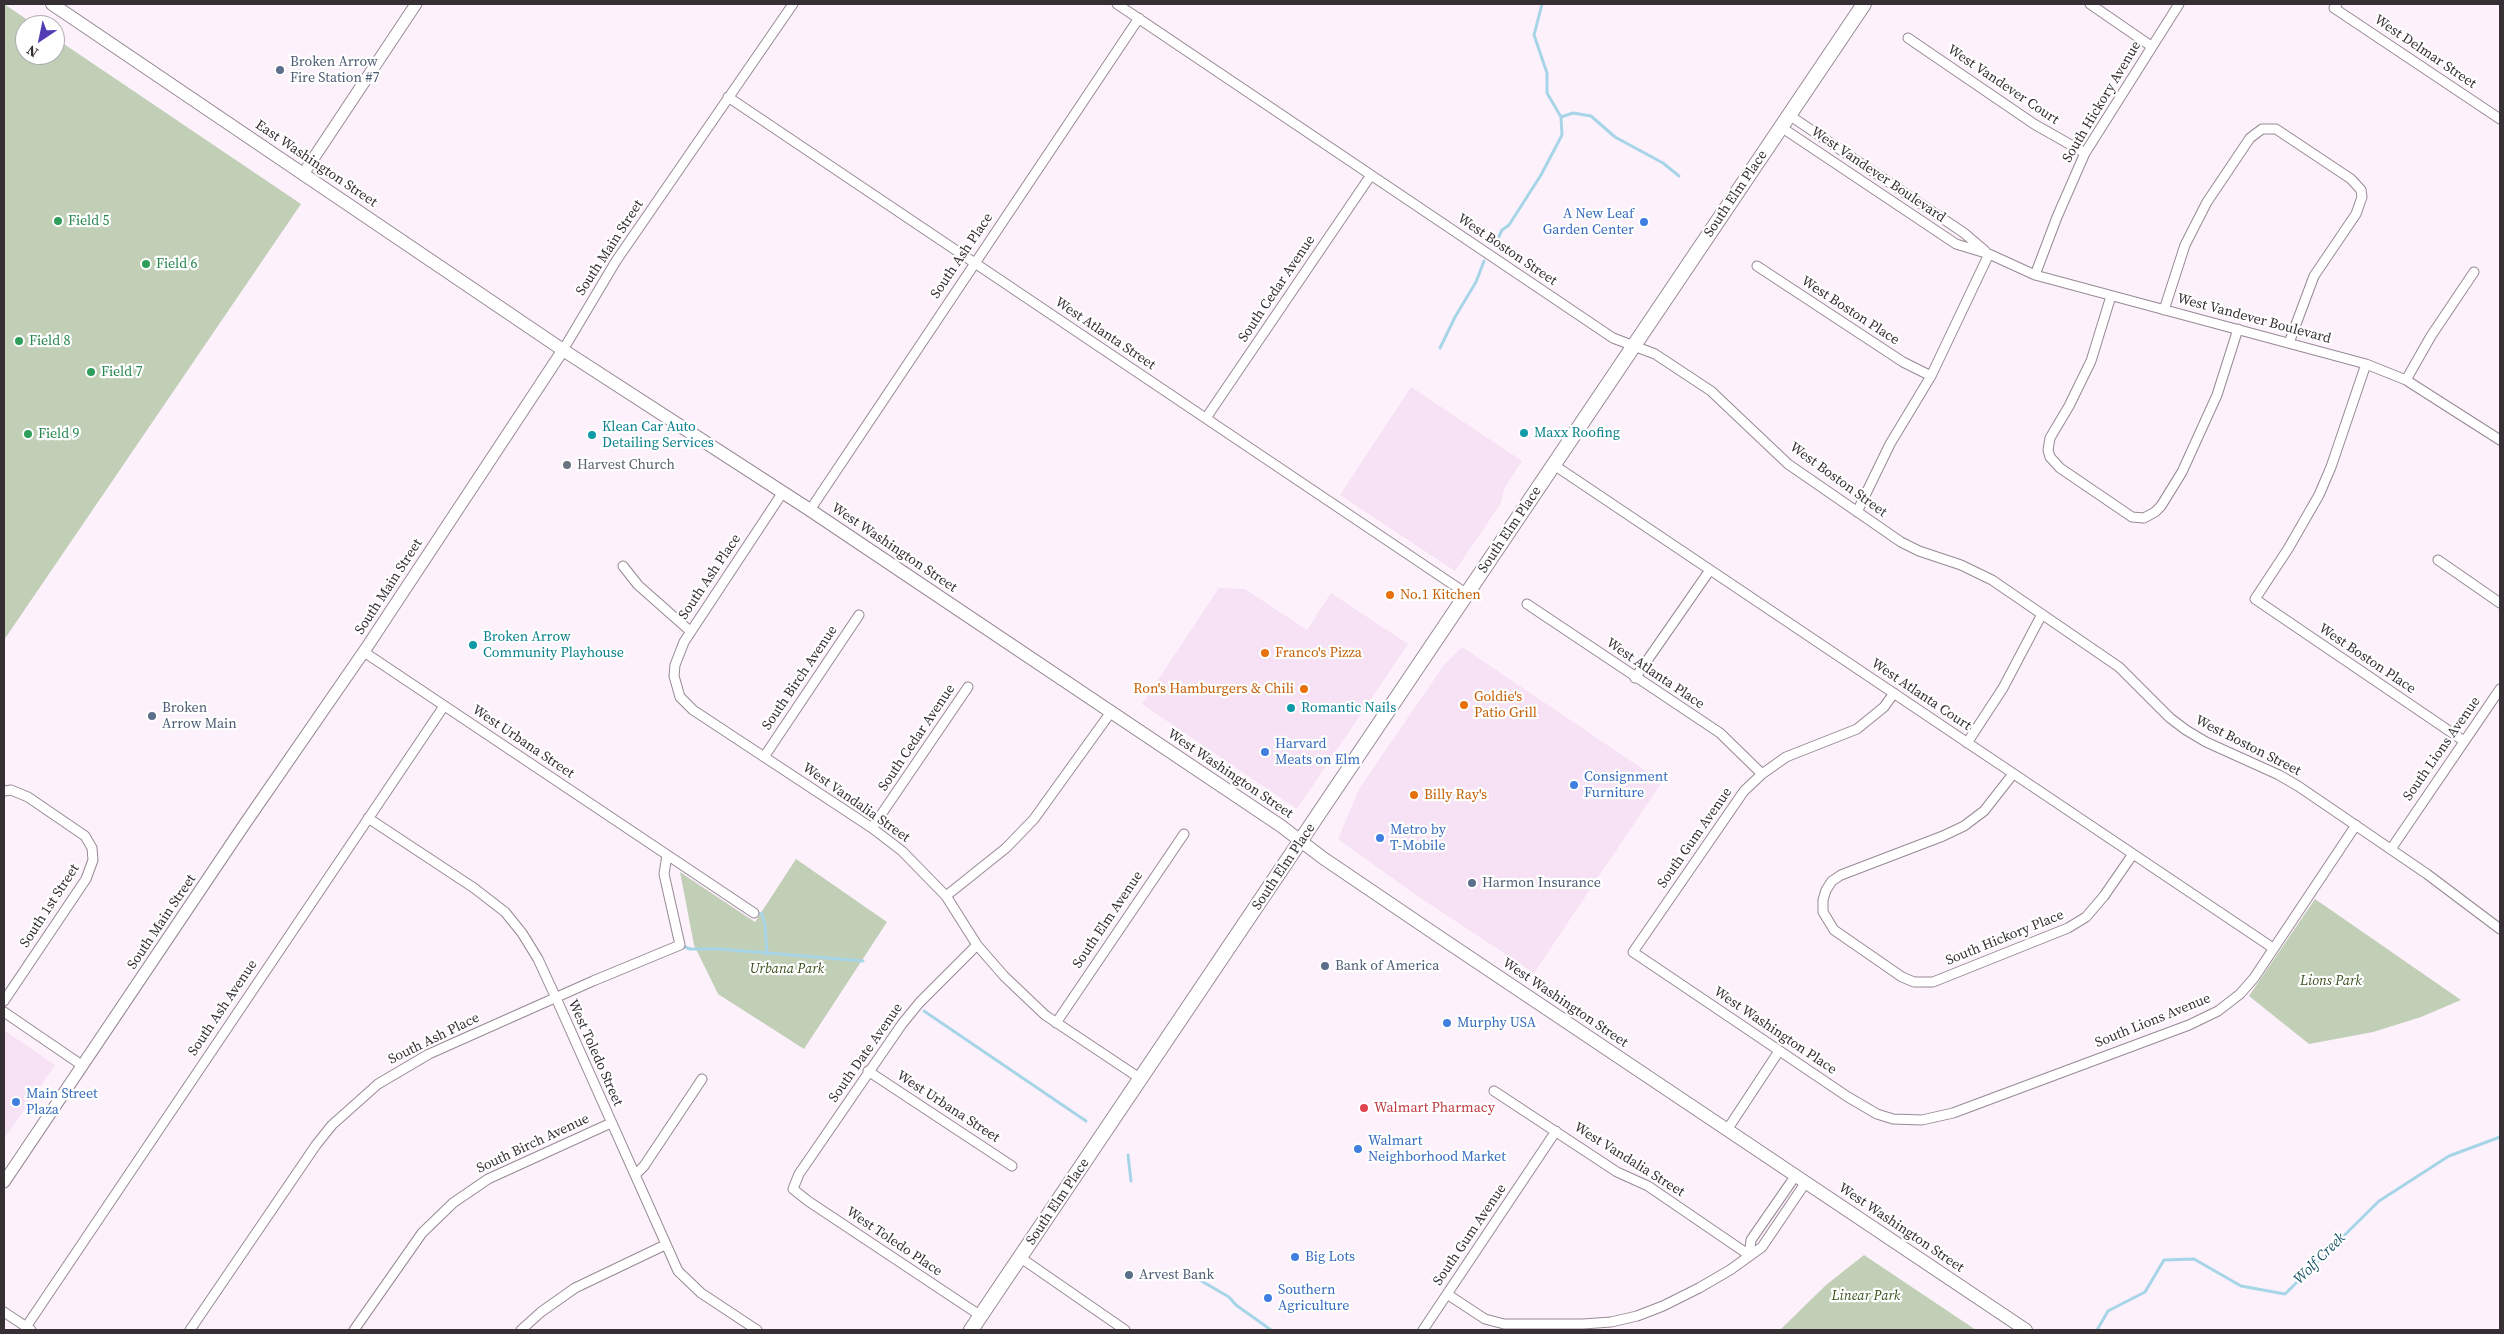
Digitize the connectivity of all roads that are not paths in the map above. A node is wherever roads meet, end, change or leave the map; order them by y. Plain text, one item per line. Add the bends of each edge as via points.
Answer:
1 (52, 4) edge
2 (416, 4) edge
3 (792, 4) edge
4 (1117, 4) edge
5 (1864, 4) edge
6 (2090, 4) edge
7 (2180, 4) edge
8 (2336, 6) edge
9 (1138, 18) junction
10 (1908, 38) dead end
11 (2151, 46) junction
12 (728, 97) junction
13 (1789, 115) junction
14 (2500, 119) edge
15 (1781, 127) junction
16 (2084, 153) junction
17 (303, 174) junction
18 (1371, 175) junction
19 (1989, 254) junction
20 (974, 262) junction
21 (1757, 266) dead end
22 (2474, 272) dead end
23 (2036, 275) junction
24 (2111, 296) junction
25 (2164, 310) junction
26 (2238, 329) junction
27 (2289, 343) junction
28 (1634, 346) junction
29 (563, 350) junction
30 (2366, 364) junction
31 (1930, 376) junction
32 (2406, 380) junction
33 (1206, 418) junction
34 (2500, 440) edge
35 (1554, 465) junction
36 (783, 492) junction
37 (810, 510) junction
38 (1857, 512) junction
39 (2438, 560) dead end
40 (623, 566) dead end
41 (1710, 570) junction
42 (1467, 594) junction
43 (2500, 603) edge
44 (1527, 604) dead end
45 (2042, 614) junction
46 (859, 615) dead end
47 (690, 631) junction
48 (364, 652) junction
49 (1635, 678) junction
50 (675, 684) joint
51 (968, 687) dead end
52 (2500, 689) edge
53 (1894, 693) junction
54 (444, 706) junction
55 (1111, 712) junction
56 (2464, 741) junction
57 (1967, 743) junction
58 (764, 757) junction
59 (1762, 774) junction
60 (2013, 774) junction
61 (8, 791) edge
62 (368, 818) junction
63 (2356, 825) junction
64 (872, 828) junction
65 (1184, 834) dead end
66 (1301, 842) junction
67 (2390, 849) junction
68 (2133, 854) junction
69 (667, 855) junction
70 (946, 896) junction
71 (754, 913) dead end
72 (2500, 929) edge
73 (977, 945) junction
74 (2273, 948) junction
75 (1633, 952) joint
76 (556, 998) junction
77 (4, 1001) edge
78 (4, 1012) edge
79 (1056, 1023) junction
80 (1779, 1050) junction
81 (83, 1066) junction
82 (868, 1071) junction
83 (702, 1078) dead end
84 (1141, 1079) junction
85 (1494, 1091) dead end
86 (611, 1122) junction
87 (1908, 1122) joint
88 (1727, 1130) junction
89 (1556, 1131) junction
90 (1012, 1166) dead end
91 (635, 1175) junction
92 (1801, 1179) junction
93 (4, 1182) edge
94 (793, 1189) joint
95 (665, 1245) junction
96 (1748, 1254) junction
97 (1020, 1258) junction
98 (1447, 1294) junction
99 (4, 1312) edge
100 (981, 1316) junction
101 (28, 1329) edge
102 (190, 1330) edge
103 (354, 1330) edge
104 (521, 1330) edge
105 (757, 1330) edge
106 (971, 1330) edge
107 (1125, 1330) edge
108 (1423, 1330) edge
109 (2026, 1330) edge

1 - 17 main road, East Washington Street
2 - 17 street
3 - 12 street, South Main Street
4 - 9 street, West Boston Street
5 - 13 main road, South Elm Place
6 - 11 street
7 - 11 street, South Hickory Avenue
8 - 14 street, West Delmar Street
9 - 18 street, West Boston Street
9 - 20 street, South Ash Place
10 - 16 street, West Vandever Court via 2034,124
11 - 16 street, South Hickory Avenue
12 - 20 street, West Atlanta Street
12 - 29 street, South Main Street via 616,261
13 - 15 main road, South Elm Place
13 - 19 street, West Vandever Boulevard via 1964,233
15 - 19 street, West Vandever Boulevard via 1956,244
15 - 28 main road, South Elm Place
16 - 23 street, South Hickory Avenue via 2056,217
17 - 29 main road, East Washington Street
18 - 28 street, West Boston Street via 1613,338
18 - 33 street, South Cedar Avenue
19 - 23 street, West Vandever Boulevard
19 - 31 street
20 - 33 street, West Atlanta Street
20 - 37 street, South Ash Place
21 - 31 street, West Boston Place via 1903,362
22 - 32 street
23 - 24 street, West Vandever Boulevard
24 - 25 street, West Vandever Boulevard
24 - 26 street via 2091,361 2050,438 2048,450 2060,468 2138,518 2148,516 2161,506 2194,450 2217,396
25 - 26 street, West Vandever Boulevard
25 - 27 street via 2182,253 2207,202 2250,138 2269,127 2286,134 2351,178 2361,190 2362,198 2356,214 2314,276
26 - 27 street, West Vandever Boulevard
27 - 30 street, West Vandever Boulevard
28 - 35 main road, South Elm Place
28 - 38 street, West Boston Street via 1655,354 1711,391 1788,464
29 - 36 main road, West Washington Street
29 - 48 street, South Main Street
30 - 32 street, West Vandever Boulevard
30 - 56 street, West Boston Place via 2319,495 2255,599
31 - 38 street via 1890,444
32 - 34 street, West Vandever Boulevard
33 - 42 street, West Atlanta Street
35 - 41 street, West Atlanta Court
35 - 42 main road, South Elm Place
36 - 37 main road, West Washington Street
36 - 47 street, South Ash Place
37 - 55 main road, West Washington Street
38 - 45 street, West Boston Street via 1918,552 1985,576
39 - 43 street
40 - 47 street via 638,585
41 - 49 street
41 - 53 street, West Atlanta Court
42 - 66 main road, South Elm Place
44 - 49 street, West Atlanta Place
45 - 57 street via 2003,688
45 - 63 street, West Boston Street via 2119,667 2186,730 2279,775
46 - 58 street, South Birch Avenue
47 - 50 street, South Ash Place via 675,665
48 - 54 street, West Urbana Street
48 - 81 street, South Main Street
49 - 59 street, West Atlanta Place via 1720,734
50 - 58 street, West Vandalia Street via 686,704
51 - 64 street, South Cedar Avenue
52 - 56 street, South Lions Avenue
53 - 57 street, West Atlanta Court
53 - 59 street, South Gum Avenue via 1884,707 1857,728 1786,757
54 - 62 street, South Ash Avenue
54 - 69 street, West Urbana Street
55 - 66 main road, West Washington Street
55 - 70 street via 1034,819 1006,848
56 - 67 street, South Lions Avenue
57 - 60 street, West Atlanta Court
58 - 64 street, West Vandalia Street
59 - 75 street, South Gum Avenue via 1734,802
60 - 68 street, West Atlanta Court
60 - 68 street, South Hickory Place via 1984,811 1964,826 1832,881 1823,900 1823,912 1834,930 1902,977 1914,982 1933,982 2068,928 2086,917
61 - 77 street, South 1st Street via 28,797 85,836 92,848 92,868
62 - 76 street, West Toledo Street via 474,888 504,912 530,944
62 - 101 street, South Ash Avenue
63 - 67 street, West Boston Street
63 - 74 street, South Lions Avenue
64 - 70 street, West Vandalia Street via 918,865
65 - 79 street, South Elm Avenue
66 - 84 main road, South Elm Place
66 - 88 main road, West Washington Street
67 - 72 street, West Boston Street
68 - 74 street, West Atlanta Court
69 - 71 street, West Urbana Street
69 - 76 street, South Ash Place via 664,874 680,945
70 - 73 street, West Vandalia Street
73 - 79 street, West Vandalia Street via 1004,976
73 - 82 street, South Date Avenue via 920,1002
74 - 87 street, South Lions Avenue via 2240,994 2205,1018 1936,1119
75 - 80 street, West Washington Place
76 - 86 street, West Toledo Street
76 - 102 street, South Ash Place via 422,1057 355,1103 332,1125 304,1161
78 - 81 street
79 - 84 street, West Vandalia Street
80 - 87 street, West Washington Place via 1877,1114
80 - 88 street
81 - 93 street, South Main Street
82 - 90 street, West Urbana Street
82 - 94 street, South Date Avenue via 799,1174
83 - 91 street
84 - 97 main road, South Elm Place
85 - 89 street, West Vandalia Street
86 - 91 street, West Toledo Street
86 - 103 street, South Birch Avenue via 488,1179 453,1203 414,1245
88 - 92 main road, West Washington Street
89 - 96 street, West Vandalia Street via 1617,1172 1648,1186
89 - 98 street, South Gum Avenue
91 - 95 street, West Toledo Street
92 - 96 street via 1762,1247
92 - 109 main road, West Washington Street
94 - 100 street, West Toledo Place
95 - 104 street via 575,1288
95 - 105 street, West Toledo Street via 678,1271 691,1286
96 - 98 street via 1730,1270 1662,1306 1611,1322 1504,1324 1485,1319
97 - 100 main road, South Elm Place
97 - 107 street
98 - 108 street, South Gum Avenue
99 - 101 street
100 - 106 main road, South Elm Place

